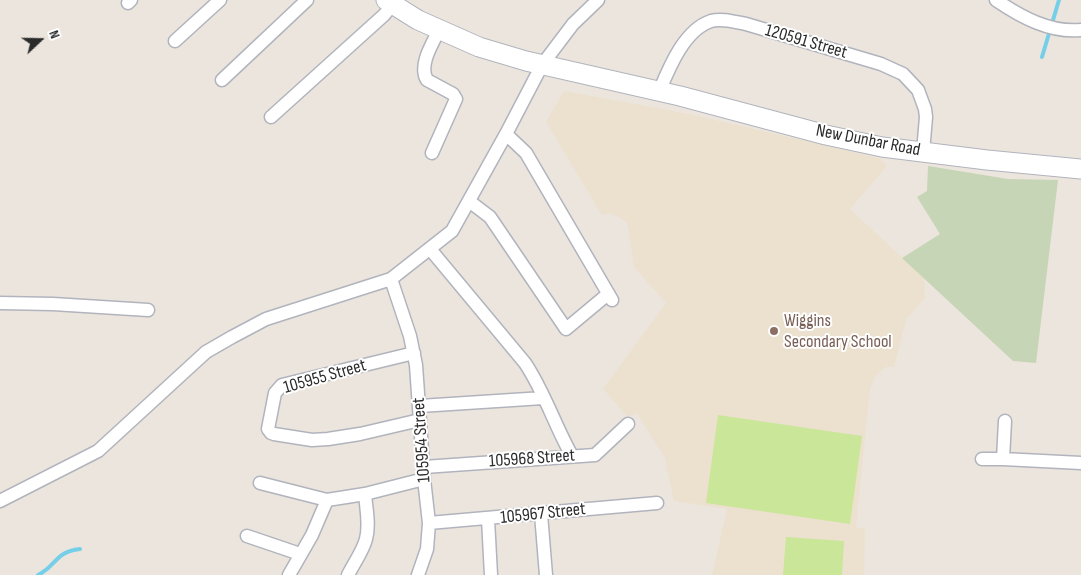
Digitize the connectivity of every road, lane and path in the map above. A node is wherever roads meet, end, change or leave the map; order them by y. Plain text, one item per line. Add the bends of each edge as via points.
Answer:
1 (220, 0) edge
2 (307, 0) edge
3 (598, 0) edge
4 (996, 0) edge
5 (390, 2) edge
6 (439, 30) junction
7 (1081, 30) edge
8 (175, 41) dead end
9 (542, 65) junction
10 (222, 80) dead end
11 (659, 92) junction
12 (271, 117) dead end
13 (506, 134) junction
14 (923, 152) junction
15 (432, 154) dead end
16 (1081, 169) edge
17 (469, 200) junction
18 (430, 249) junction
19 (391, 280) junction
20 (0, 304) edge
21 (148, 310) dead end
22 (414, 353) junction
23 (543, 398) junction
24 (420, 406) junction
25 (420, 420) junction
26 (1005, 421) dead end
27 (628, 424) dead end
28 (572, 456) junction
29 (982, 459) dead end
30 (1003, 459) junction
31 (1081, 463) edge
32 (424, 473) junction
33 (260, 483) dead end
34 (365, 494) junction
35 (327, 500) junction
36 (0, 501) edge
37 (657, 503) dead end
38 (542, 514) junction
39 (488, 519) junction
40 (429, 524) junction
41 (247, 536) dead end
42 (300, 554) junction
43 (289, 575) edge
44 (348, 575) edge
45 (418, 575) edge
46 (491, 575) edge
47 (546, 575) edge

1 - 8 street
2 - 10 street
3 - 9 street via 573,24
4 - 7 street via 1043,25
5 - 6 street, New Dunbar Road
5 - 12 street via 384,14
6 - 9 street, New Dunbar Road via 479,47
6 - 15 street via 427,54 424,76 453,94 456,102
9 - 11 street, New Dunbar Road
9 - 13 street
11 - 14 street, New Dunbar Road via 836,137
11 - 14 street, 120591 Street via 668,69 691,35 712,21 729,20 881,64 903,74 918,90 925,109
13 - 17 street
13 - 17 street via 526,153 611,298 566,329 490,217
14 - 16 street, New Dunbar Road
17 - 18 street via 452,231
18 - 19 street
18 - 23 street via 518,353
19 - 22 street, 105954 Street
19 - 36 street via 266,319 206,352 98,451
20 - 21 street
22 - 24 street, 105954 Street
22 - 25 street, 105955 Street via 282,385 275,393 268,426 269,431 280,435 319,440
23 - 24 street
23 - 28 street
24 - 25 street, 105954 Street
25 - 32 street, 105954 Street
26 - 30 street
27 - 28 street, 105968 Street via 595,456
28 - 32 street, 105968 Street
29 - 30 street
30 - 31 street
32 - 34 street, 105968 Street
32 - 40 street, 105954 Street
33 - 35 street
34 - 35 street, 105968 Street
34 - 44 street via 367,534
35 - 42 street
37 - 38 street, 105967 Street
38 - 39 street, 105967 Street
38 - 47 street
39 - 40 street, 105967 Street
39 - 46 street
40 - 45 street, 105954 Street via 427,549
41 - 42 street
42 - 43 street

